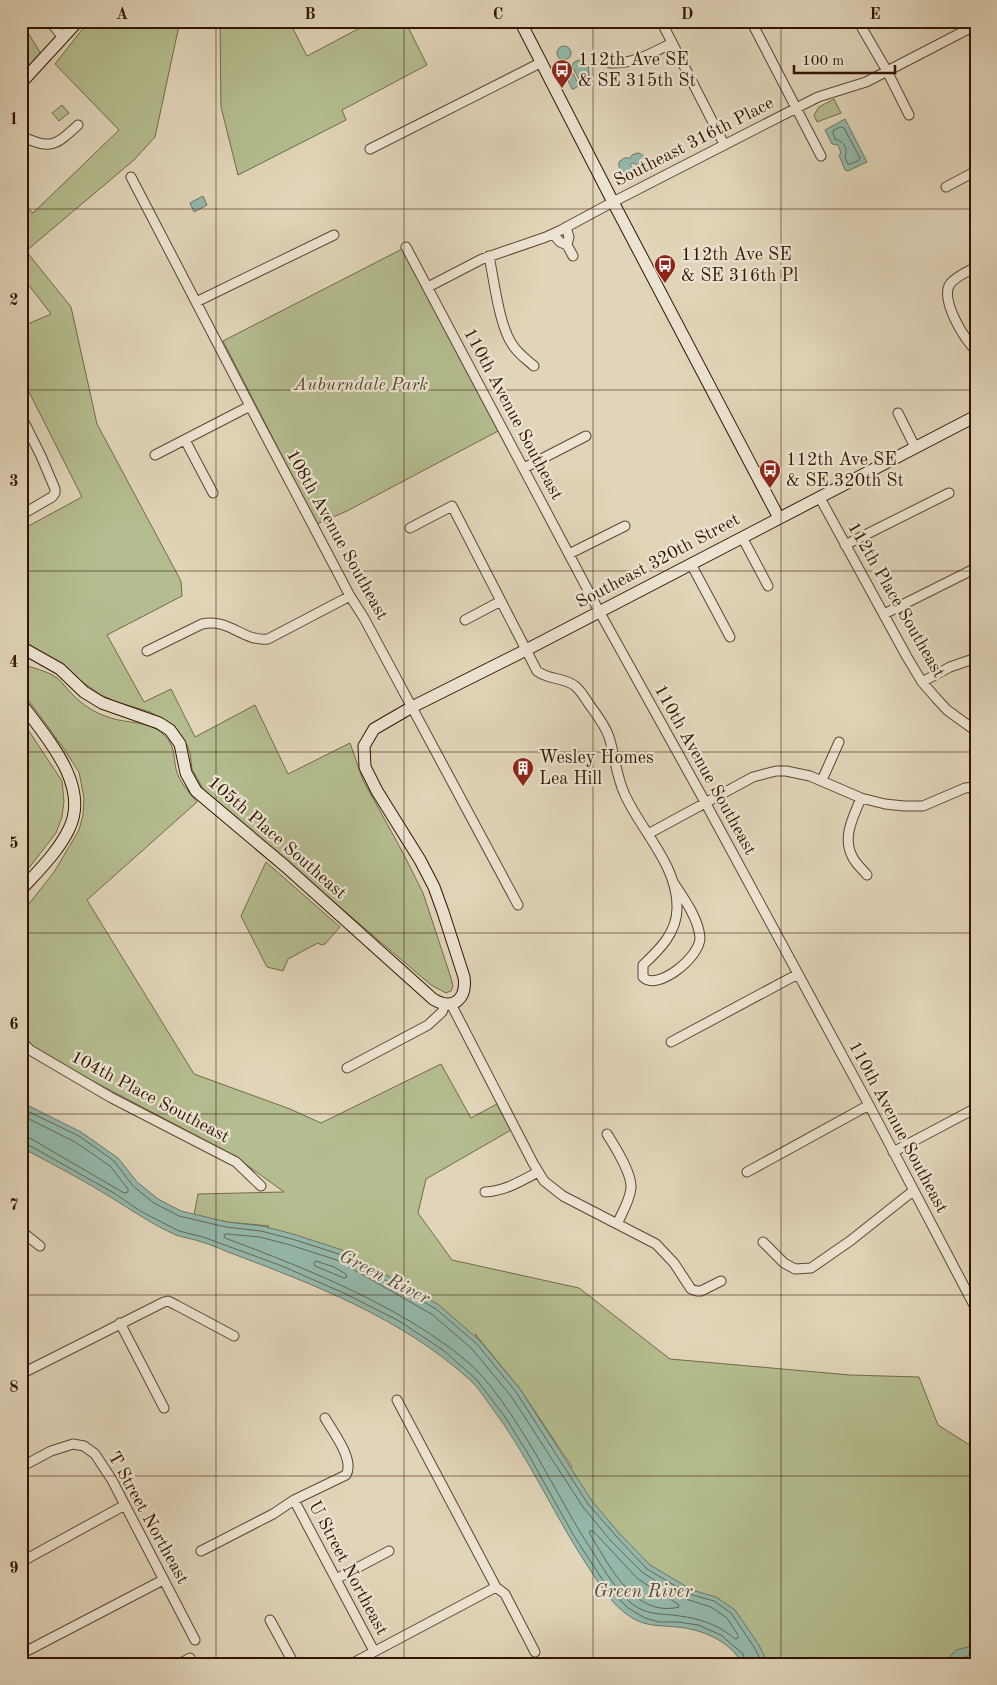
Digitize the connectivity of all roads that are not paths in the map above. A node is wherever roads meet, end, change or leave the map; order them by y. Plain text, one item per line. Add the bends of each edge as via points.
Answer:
1 (50, 21) edge
2 (78, 21) edge
3 (520, 21) edge
4 (661, 21) edge
5 (751, 21) edge
6 (976, 25) edge
7 (862, 28) dead end
8 (63, 38) junction
9 (672, 43) junction
10 (542, 62) junction
11 (610, 63) dead end
12 (887, 72) junction
13 (21, 83) edge
14 (796, 109) junction
15 (909, 115) dead end
16 (78, 125) dead end
17 (21, 136) edge
18 (724, 144) junction
19 (370, 149) dead end
20 (820, 156) dead end
21 (976, 171) edge
22 (131, 177) dead end
23 (946, 186) dead end
24 (613, 202) junction
25 (566, 227) junction
26 (553, 234) junction
27 (334, 235) dead end
28 (567, 245) junction
29 (406, 247) dead end
30 (489, 256) junction
31 (573, 256) dead end
32 (976, 267) edge
33 (428, 287) junction
34 (196, 302) junction
35 (976, 350) edge
36 (534, 366) dead end
37 (250, 406) junction
38 (898, 413) dead end
39 (21, 416) edge
40 (976, 416) edge
41 (586, 436) dead end
42 (185, 440) junction
43 (915, 447) junction
44 (155, 455) dead end
45 (524, 468) junction
46 (213, 493) dead end
47 (949, 493) dead end
48 (820, 498) junction
49 (21, 515) edge
50 (779, 518) junction
51 (625, 526) dead end
52 (410, 528) dead end
53 (742, 537) junction
54 (845, 545) junction
55 (569, 554) junction
56 (691, 564) junction
57 (976, 568) edge
58 (768, 586) dead end
59 (350, 596) junction
60 (501, 602) junction
61 (599, 612) junction
62 (884, 614) junction
63 (465, 620) dead end
64 (730, 637) dead end
65 (21, 647) edge
66 (526, 650) junction
67 (147, 651) dead end
68 (976, 658) edge
69 (922, 682) junction
70 (21, 703) edge
71 (412, 707) junction
72 (976, 731) edge
73 (839, 742) dead end
74 (822, 780) junction
75 (976, 787) edge
76 (862, 798) junction
77 (705, 802) junction
78 (648, 834) junction
79 (866, 875) dead end
80 (673, 882) junction
81 (21, 890) edge
82 (518, 905) dead end
83 (798, 974) junction
84 (448, 1004) junction
85 (21, 1041) edge
86 (671, 1042) dead end
87 (347, 1068) dead end
88 (869, 1105) junction
89 (976, 1108) edge
90 (607, 1134) dead end
91 (893, 1152) junction
92 (538, 1172) junction
93 (747, 1172) dead end
94 (261, 1186) dead end
95 (913, 1191) junction
96 (485, 1192) dead end
97 (617, 1224) junction
98 (21, 1231) edge
99 (763, 1242) dead end
100 (40, 1246) dead end
101 (720, 1281) dead end
102 (976, 1309) edge
103 (120, 1323) junction
104 (234, 1336) dead end
105 (21, 1374) edge
106 (397, 1400) dead end
107 (164, 1408) dead end
108 (325, 1418) dead end
109 (21, 1467) edge
110 (294, 1500) junction
111 (125, 1505) junction
112 (389, 1551) dead end
113 (201, 1552) dead end
114 (21, 1562) edge
115 (336, 1579) junction
116 (163, 1580) junction
117 (496, 1587) junction
118 (270, 1620) dead end
119 (195, 1640) dead end
120 (374, 1651) junction
121 (535, 1652) dead end
122 (21, 1654) edge
123 (190, 1658) dead end
124 (179, 1664) edge
125 (294, 1664) edge
126 (351, 1664) edge

1 - 8 street
2 - 8 street
3 - 10 street
4 - 9 street
5 - 14 street
6 - 12 street, Southeast 316th Place
7 - 12 street
8 - 13 street
9 - 11 street via 639,59
9 - 18 street
10 - 19 street
10 - 24 street
12 - 14 street, Southeast 316th Place via 818,97
12 - 15 street
14 - 18 street, Southeast 316th Place
14 - 20 street
16 - 17 street via 59,142 49,144 36,143
18 - 24 street, Southeast 316th Place
21 - 23 street
22 - 34 street, 108th Avenue Southeast
24 - 25 street, Southeast 316th Place
24 - 50 street
25 - 26 street, Southeast 316th Place
25 - 28 street
26 - 28 street
26 - 30 street, Southeast 316th Place
27 - 34 street
28 - 31 street
29 - 33 street, 110th Avenue Southeast
30 - 33 street, Southeast 316th Place
30 - 36 street via 507,336
32 - 35 street via 950,284 947,299 965,337
33 - 45 street, 110th Avenue Southeast
34 - 37 street, 108th Avenue Southeast
37 - 42 street
37 - 59 street, 108th Avenue Southeast
38 - 43 street
39 - 49 street via 55,489 52,497
40 - 43 street, Southeast 320th Street
41 - 45 street
42 - 44 street
42 - 46 street
43 - 48 street, Southeast 320th Street
45 - 55 street, 110th Avenue Southeast
47 - 54 street
48 - 50 street, Southeast 320th Street
48 - 54 street, 112th Place Southeast
50 - 53 street, Southeast 320th Street
51 - 55 street
52 - 60 street via 452,506
53 - 56 street, Southeast 320th Street
53 - 58 street
54 - 62 street, 112th Place Southeast
55 - 61 street, 110th Avenue Southeast
56 - 61 street, Southeast 320th Street
56 - 64 street
57 - 62 street
59 - 67 street via 268,639 248,636 217,622 202,624
59 - 71 street, 108th Avenue Southeast
60 - 63 street
60 - 66 street
61 - 66 street, Southeast 320th Street
61 - 77 street, 110th Avenue Southeast
62 - 69 street, 112th Place Southeast
65 - 84 street, 105th Place Southeast via 60,669 93,699 160,723 170,730 180,744 188,780 202,797 285,866 424,991 438,1002
66 - 71 street, Southeast 320th Street
66 - 78 street via 540,673 575,686 606,729 618,780
68 - 69 street
69 - 72 street, 112th Place Southeast via 947,710
70 - 81 street via 66,769 75,803 70,829
71 - 82 street, 108th Avenue Southeast
71 - 84 street, Southeast 320th Street via 374,729 364,746 364,762 370,778 423,867 443,912 465,986 460,999
73 - 74 street
74 - 76 street
74 - 77 street via 792,772 769,772
75 - 76 street via 962,789 923,806 896,805
76 - 79 street via 849,830 849,842 852,857
77 - 78 street
77 - 83 street, 110th Avenue Southeast
78 - 80 street
80 - 80 street via 677,908 673,928 643,966 643,977 652,982 680,968 694,955 699,945 700,937 693,914
83 - 86 street
83 - 88 street, 110th Avenue Southeast
84 - 87 street via 428,1025
84 - 92 street
85 - 94 street, 104th Place Southeast via 30,1050 110,1097 236,1162
88 - 91 street, 110th Avenue Southeast
88 - 93 street
89 - 91 street
90 - 97 street via 631,1182 630,1193
91 - 95 street, 110th Avenue Southeast
92 - 96 street via 511,1187
92 - 97 street via 562,1196
95 - 99 street via 812,1268 795,1269 784,1263
95 - 102 street, 110th Avenue Southeast
97 - 101 street via 660,1248 691,1289 699,1291
98 - 100 street
103 - 104 street via 166,1301
103 - 105 street
103 - 107 street
106 - 117 street
108 - 110 street via 344,1451 348,1472 342,1478
109 - 111 street, T Street Northeast via 51,1451 79,1445 89,1449 100,1460
110 - 113 street
110 - 115 street, U Street Northeast
111 - 114 street
111 - 116 street, T Street Northeast
112 - 115 street
115 - 120 street, U Street Northeast
116 - 119 street, T Street Northeast
116 - 122 street
117 - 120 street
117 - 121 street via 505,1594
118 - 125 street
120 - 126 street
123 - 124 street

